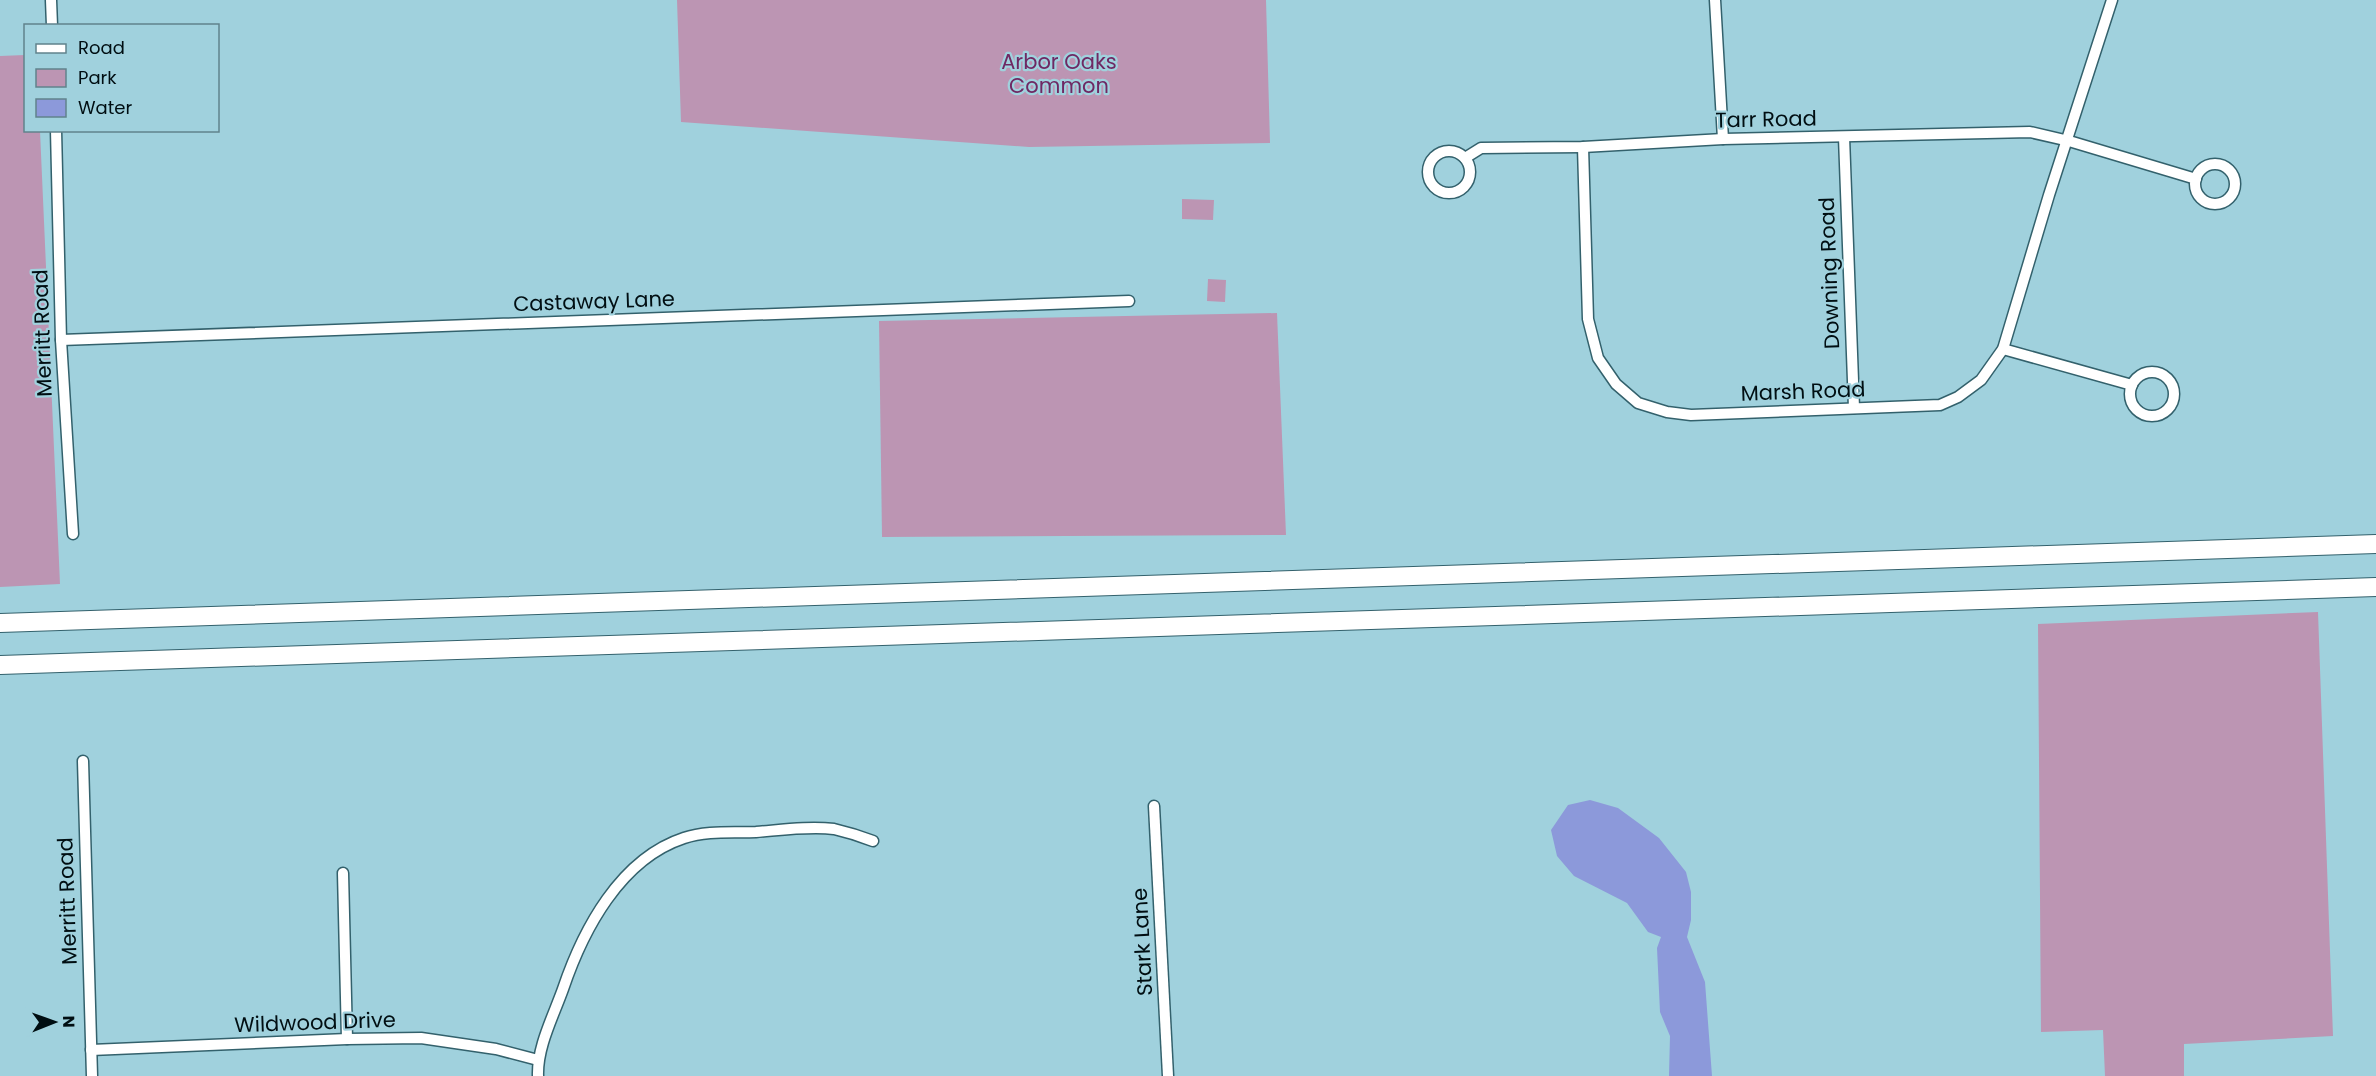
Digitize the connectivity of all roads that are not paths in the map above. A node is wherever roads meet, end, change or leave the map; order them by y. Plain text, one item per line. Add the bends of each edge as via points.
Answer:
1 (51, 0) edge
2 (1715, 0) edge
3 (2112, 0) edge
4 (52, 24) edge
5 (56, 132) edge
6 (1844, 137) junction
7 (1723, 139) junction
8 (2069, 141) junction
9 (1583, 147) junction
10 (1465, 158) junction
11 (2196, 179) dead end
12 (1129, 301) dead end
13 (61, 340) junction
14 (2003, 349) junction
15 (2132, 385) junction
16 (1854, 408) junction
17 (73, 534) dead end
18 (2376, 544) edge
19 (2376, 587) edge
20 (0, 623) edge
21 (0, 665) edge
22 (83, 761) dead end
23 (1154, 806) dead end
24 (873, 841) dead end
25 (343, 873) dead end
26 (347, 1039) junction
27 (91, 1050) junction
28 (538, 1060) junction
29 (92, 1076) edge
30 (538, 1076) edge
31 (1168, 1076) edge

1 - 4 street
2 - 7 street
3 - 8 street, Marsh Road
5 - 13 street, Merritt Road
6 - 7 street, Tarr Road
6 - 8 street, Tarr Road via 2021,132
6 - 16 street, Downing Road
7 - 9 street, Tarr Road
8 - 11 street, Tarr Road
8 - 14 street, Marsh Road
9 - 10 street, Tarr Road via 1481,148
9 - 16 street, Marsh Road via 1588,319 1598,358 1616,384 1638,403 1691,415
10 - 10 street via 1470,177 1462,189 1443,193 1431,184 1427,170 1433,157 1453,151
12 - 13 street, Castaway Lane
13 - 17 street, Merritt Road
14 - 15 street
14 - 16 street, Marsh Road via 1981,380 1940,405
15 - 15 street via 2150,372 2164,376 2173,387 2170,407 2159,416 2138,411 2131,399
18 - 20 highway
19 - 21 highway
22 - 27 street, Merritt Road
23 - 31 street, Stark Lane
24 - 28 street via 831,829 784,830 709,833 685,837 659,849 619,883 594,919 567,975
25 - 26 street
26 - 27 street, Wildwood Drive
26 - 28 street, Wildwood Drive via 421,1038 496,1049
27 - 29 street, Merritt Road
28 - 30 street

